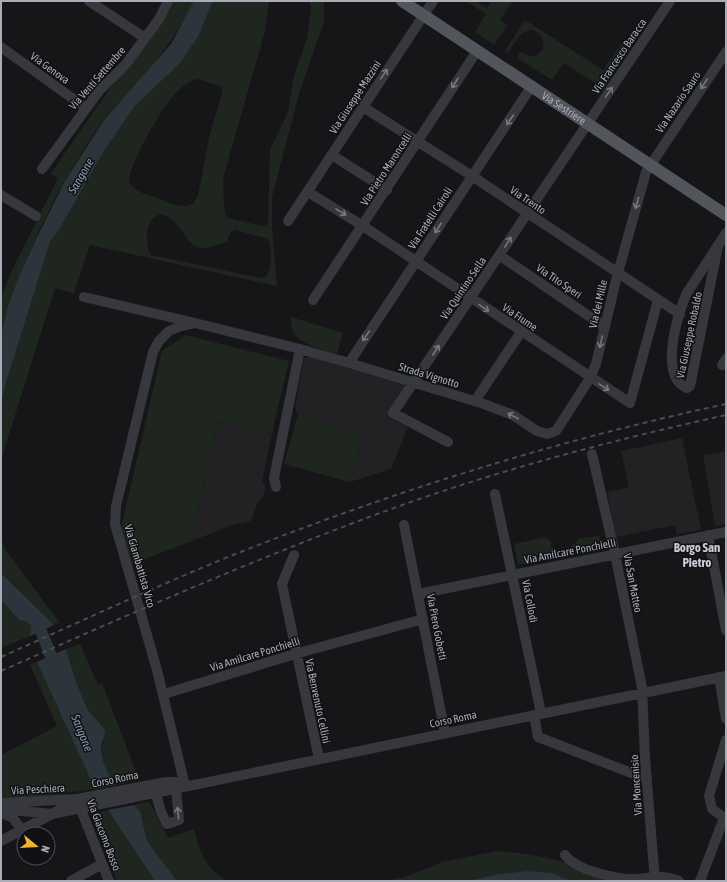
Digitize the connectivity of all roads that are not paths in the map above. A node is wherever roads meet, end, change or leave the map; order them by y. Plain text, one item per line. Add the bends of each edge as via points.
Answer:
1 (89, 1) edge
2 (168, 1) edge
3 (402, 1) edge
4 (433, 1) edge
5 (670, 1) edge
6 (424, 15) junction
7 (145, 38) junction
8 (1, 47) edge
9 (477, 51) junction
10 (726, 52) edge
11 (531, 87) junction
12 (363, 107) junction
13 (86, 108) junction
14 (587, 124) junction
15 (418, 142) junction
16 (332, 155) junction
17 (649, 166) junction
18 (42, 169) dead end
19 (472, 176) junction
20 (387, 190) junction
21 (308, 192) junction
22 (1, 195) edge
23 (526, 213) junction
24 (726, 215) edge
25 (36, 216) dead end
26 (288, 221) dead end
27 (363, 226) junction
28 (726, 233) edge
29 (718, 246) junction
30 (499, 255) junction
31 (415, 262) junction
32 (618, 273) junction
33 (84, 297) dead end
34 (470, 298) junction
35 (313, 300) dead end
36 (658, 300) junction
37 (680, 314) junction
38 (195, 323) junction
39 (605, 327) junction
40 (521, 332) junction
41 (300, 348) junction
42 (153, 352) joint
43 (348, 363) junction
44 (590, 378) junction
45 (415, 383) junction
46 (475, 401) junction
47 (547, 434) joint
48 (448, 442) dead end
49 (592, 454) dead end
50 (276, 487) dead end
51 (495, 494) dead end
52 (404, 525) dead end
53 (726, 532) edge
54 (708, 535) junction
55 (615, 554) junction
56 (294, 555) dead end
57 (513, 575) junction
58 (716, 576) junction
59 (726, 583) edge
60 (418, 594) junction
61 (423, 619) junction
62 (726, 630) edge
63 (295, 654) junction
64 (722, 677) edge
65 (642, 693) junction
66 (164, 694) junction
67 (725, 704) edge
68 (537, 714) junction
69 (726, 719) edge
70 (445, 733) junction
71 (726, 740) edge
72 (319, 759) junction
73 (647, 779) junction
74 (185, 786) junction
75 (176, 790) junction
76 (156, 794) junction
77 (77, 798) junction
78 (99, 798) junction
79 (1, 804) edge
80 (1, 808) edge
81 (80, 809) junction
82 (1, 813) edge
83 (52, 814) junction
84 (725, 819) edge
85 (19, 826) edge
86 (30, 826) edge
87 (16, 833) edge
88 (1, 842) edge
89 (565, 855) dead end
90 (102, 864) junction
91 (655, 878) edge
92 (71, 881) edge
93 (109, 881) edge
94 (679, 881) edge
95 (700, 881) edge

1 - 7 street
2 - 7 street, Via Venti Settembre
3 - 6 main road, Via Sestriere
4 - 6 street, Via Giuseppe Mazzini
14 -> 5 street, Via Francesco Baracca
6 - 9 main road, Via Sestriere
12 -> 6 street, Via Giuseppe Mazzini
7 - 13 street, Via Venti Settembre via 126,64
8 - 13 street, Via Genova
9 - 11 main road, Via Sestriere
9 -> 15 street, Via Pietro Maroncelli
10 -> 17 street, Via Nazario Sauro
11 - 14 main road, Via Sestriere
11 -> 19 street, Via Fratelli Cairoli
12 - 15 street, Via Trento
12 - 16 street, Via Giuseppe Mazzini
13 - 18 street, Via Venti Settembre
14 - 17 main road, Via Sestriere
14 - 23 street, Via Quintino Sella
15 - 19 street, Via Trento
15 - 20 street, Via Pietro Maroncelli
16 - 20 street
16 - 21 street, Via Giuseppe Mazzini
17 - 24 main road, Via Sestriere
17 -> 32 street, Via dei Mille via 643,179
19 - 23 street, Via Trento
19 -> 31 street, Via Fratelli Cairoli
20 - 27 street, Via Pietro Maroncelli
21 - 26 street, Via Giuseppe Mazzini
21 -> 27 street, Via Fiume
22 - 25 street
30 -> 23 street, Via Quintino Sella
23 - 32 street, Via Trento
27 - 31 street, Via Fiume
27 - 35 street, Via Pietro Maroncelli
28 - 29 street, Via Giuseppe Robaldo
29 - 37 street, Via Giuseppe Robaldo via 687,293
29 - 37 street, Via Giuseppe Robaldo via 690,386 687,388 675,376 671,348
30 - 34 street, Via Quintino Sella
30 - 39 street, Via Tito Speri
31 - 34 street, Via Fiume
31 -> 43 street, Via Fratelli Cairoli
32 - 36 street, Via Trento
32 - 39 street, Via dei Mille
33 - 38 street, Strada Vignotto
34 -> 40 street, Via Fiume
45 -> 34 street, Via Quintino Sella
36 - 37 street, Via Trento
44 -> 36 street, Via Fiume via 630,403
38 - 41 street, Strada Vignotto
38 - 42 street, Strada Vignotto via 169,331
39 -> 44 street, Via dei Mille
40 - 44 street, Via Fiume
40 - 46 street
41 - 43 street, Strada Vignotto
41 - 50 street via 274,478
42 - 66 street, Via Giambattista Vico via 116,506 115,524
43 - 45 street, Strada Vignotto
44 - 47 street, Via dei Mille via 556,431
45 - 46 street, Strada Vignotto
45 - 48 street, Via Quintino Sella via 393,413
47 -> 46 street, Strada Vignotto via 537,431 513,415
49 - 55 street, Via San Matteo
51 - 57 street, Via Collodi
52 - 60 street, Via Piero Gobetti
53 - 54 street, Via Amilcare Ponchielli
54 - 55 street, Via Amilcare Ponchielli
54 - 58 street
55 - 57 street, Via Amilcare Ponchielli
55 - 65 street, Via San Matteo
56 - 63 street, Via Benvenuto Cellini via 282,584
57 - 60 street, Via Amilcare Ponchielli
57 - 68 street, Via Collodi
58 - 59 street
58 - 62 street
60 - 61 street, Via Piero Gobetti
61 - 63 street, Via Amilcare Ponchielli
61 - 70 street, Via Piero Gobetti
63 - 66 street, Via Amilcare Ponchielli
63 - 72 street, Via Benvenuto Cellini
64 - 65 street, Corso Roma
64 - 67 street
65 - 68 street, Corso Roma
65 - 73 street, Via Moncenisio
66 - 74 street, Via Giambattista Vico
67 - 69 street
68 - 70 street, Corso Roma
68 - 73 street, Via Collodi via 538,738
70 - 72 street, Corso Roma
71 - 84 street via 709,796 712,809
72 - 74 street, Corso Roma
73 - 91 street, Via Moncenisio
74 - 75 street, Corso Roma
74 - 78 street, Corso Roma via 176,782 139,786
75 - 76 street, Corso Roma
76 -> 75 street via 167,824 179,820
76 - 78 street, Corso Roma via 134,798
77 - 78 street, Corso Roma
77 - 79 street, Via Peschiera
77 - 81 street, Via Giacomo Bosso
77 - 83 street, Corso Roma
78 - 81 street via 82,802
80 - 83 street, Via Peschiera
81 - 83 street, Corso Roma
81 - 90 street, Via Giacomo Bosso
82 - 85 street via 13,818
83 - 86 street, Corso Roma
84 - 95 street
87 - 88 street, Corso Roma
89 - 91 street via 573,863 622,878
90 - 92 street
90 - 93 street, Via Giacomo Bosso
91 - 94 street via 669,877

